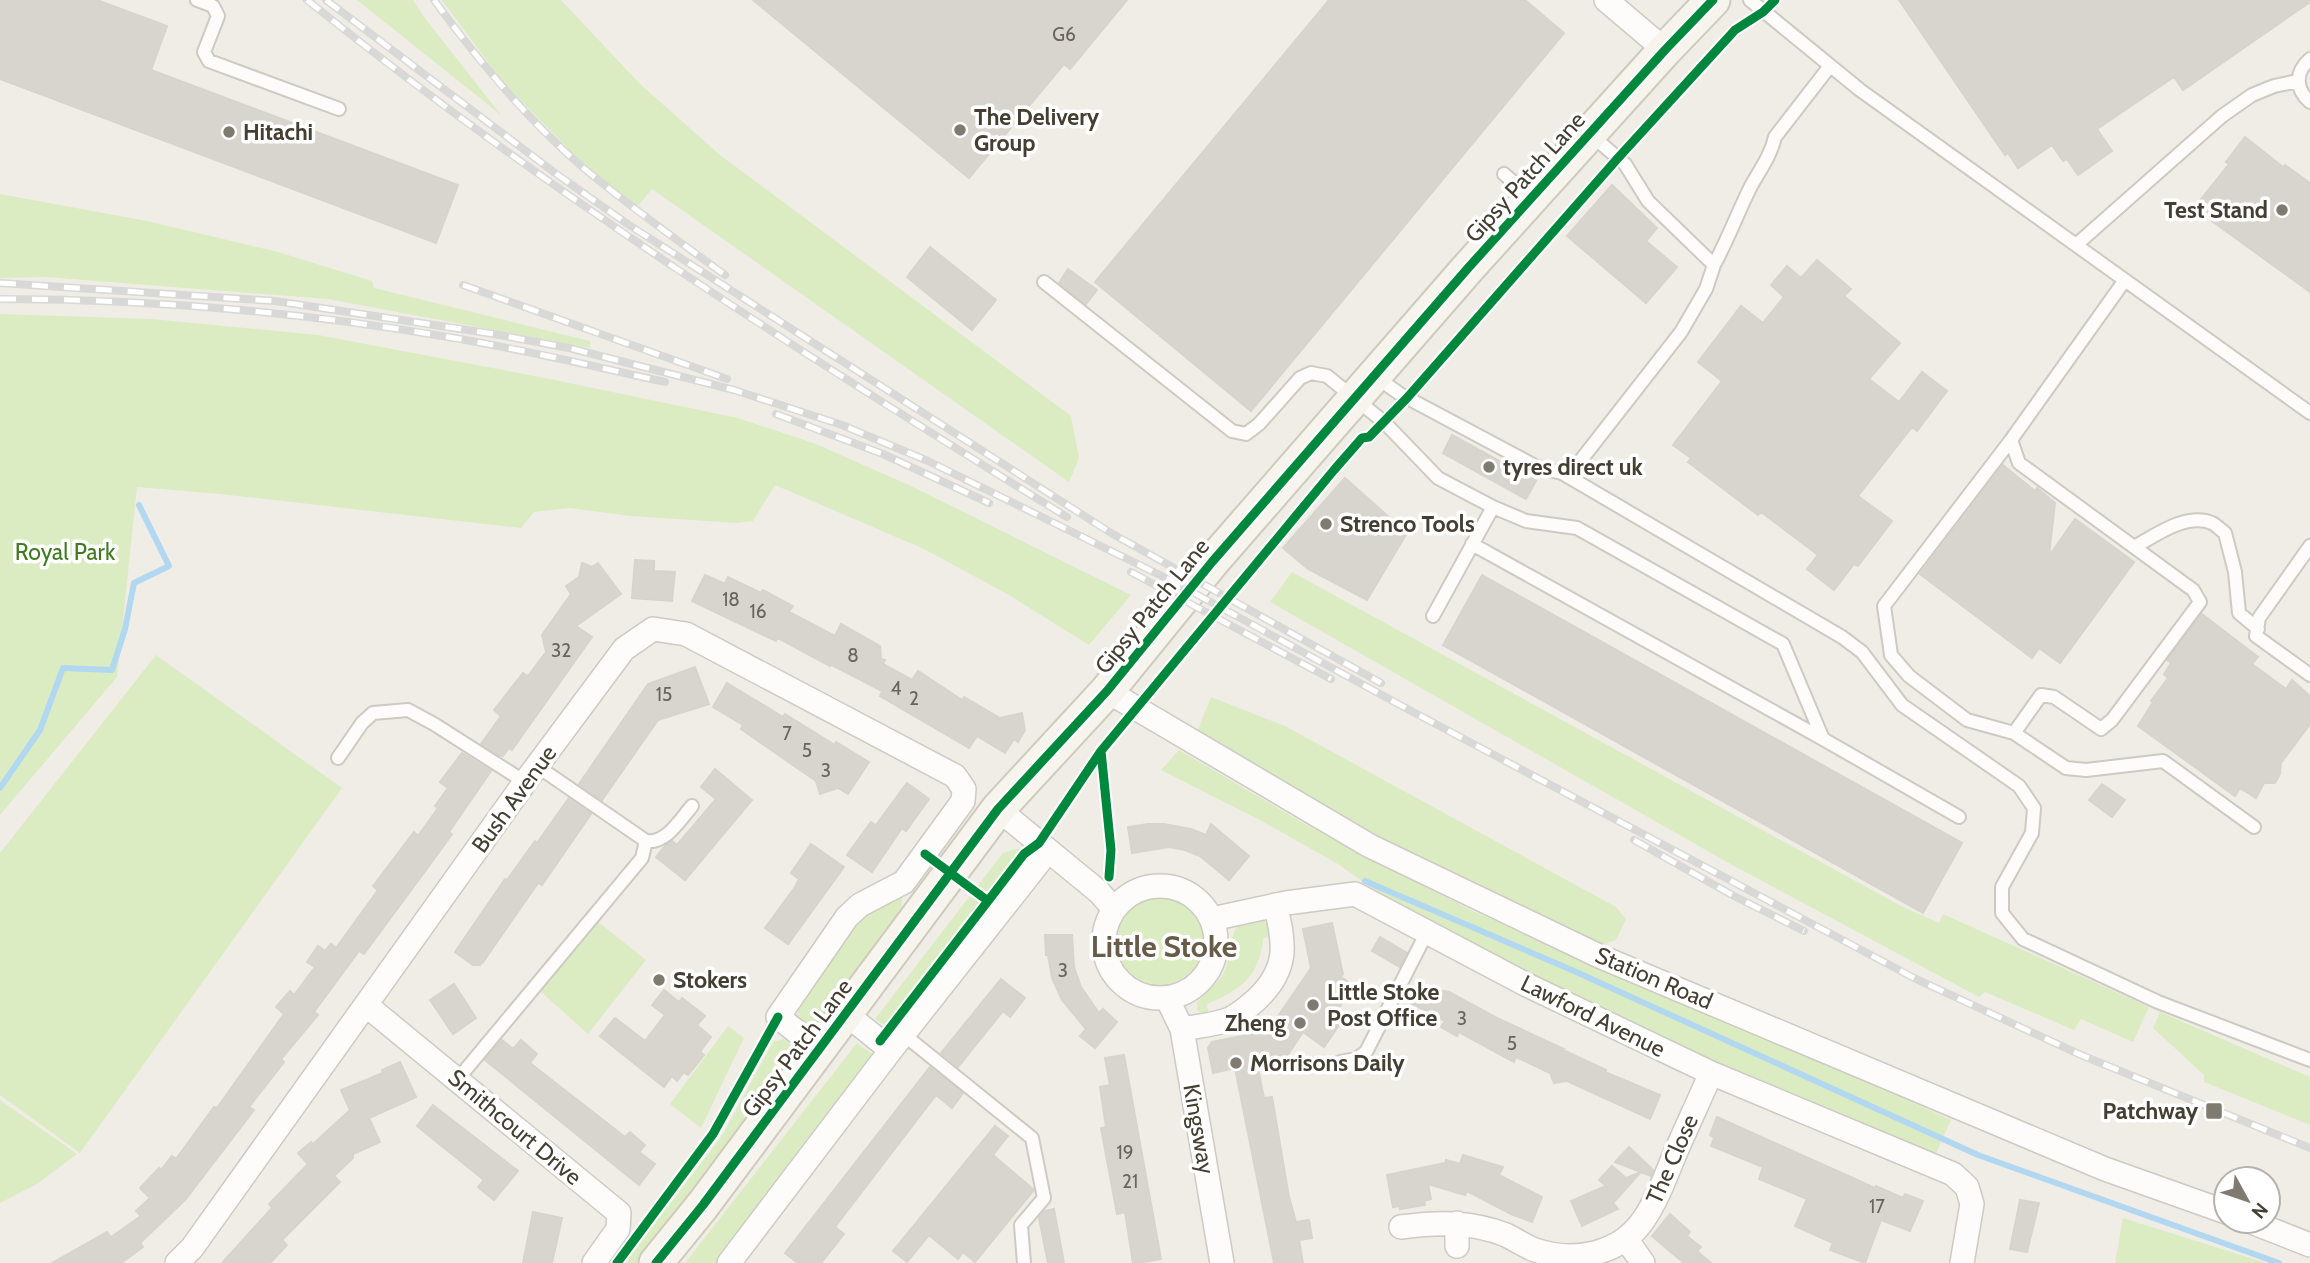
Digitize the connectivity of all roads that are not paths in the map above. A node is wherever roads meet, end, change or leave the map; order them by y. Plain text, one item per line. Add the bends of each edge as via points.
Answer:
1 (197, 0) edge
2 (1606, 0) edge
3 (1713, 0) edge
4 (1750, 0) edge
5 (1665, 50) junction
6 (2310, 59) edge
7 (1830, 66) junction
8 (2298, 81) junction
9 (2310, 102) edge
10 (340, 108) dead end
11 (1590, 134) junction
12 (1504, 174) dead end
13 (1532, 199) junction
14 (2076, 245) junction
15 (1714, 265) junction
16 (2124, 280) junction
17 (1044, 282) dead end
18 (1364, 388) junction
19 (2310, 414) edge
20 (2011, 440) junction
21 (1562, 473) junction
22 (1493, 507) junction
23 (1472, 544) junction
24 (2310, 546) edge
25 (2134, 547) junction
26 (1433, 615) dead end
27 (2258, 629) junction
28 (2310, 675) edge
29 (1107, 691) junction
30 (2014, 733) junction
31 (1823, 739) junction
32 (338, 758) dead end
33 (531, 774) junction
34 (964, 789) joint
35 (692, 806) dead end
36 (998, 809) junction
37 (1959, 817) dead end
38 (2254, 827) dead end
39 (646, 841) junction
40 (1048, 851) junction
41 (1275, 905) junction
42 (1114, 909) junction
43 (1212, 919) junction
44 (1427, 932) junction
45 (1167, 998) junction
46 (366, 1005) junction
47 (846, 1014) junction
48 (1182, 1029) junction
49 (897, 1042) junction
50 (820, 1050) junction
51 (2310, 1060) edge
52 (1340, 1062) dead end
53 (1711, 1073) junction
54 (457, 1080) junction
55 (2212, 1207) edge
56 (1401, 1227) dead end
57 (2282, 1234) edge
58 (1626, 1239) junction
59 (2310, 1245) edge
60 (1531, 1256) edge
61 (603, 1260) edge
62 (177, 1263) edge
63 (656, 1263) edge
64 (729, 1263) edge
65 (1024, 1263) edge
66 (1222, 1263) edge
67 (1643, 1263) edge
68 (1962, 1263) edge

1 - 10 lane via 213,6 218,16 204,52 209,61
2 - 5 street
3 - 5 main road, Gipsy Patch Lane
4 - 7 lane
5 - 11 main road, Gipsy Patch Lane
6 - 8 lane
7 - 14 lane
7 - 15 lane via 1775,137
8 - 9 lane
8 - 14 lane via 2252,95 2222,116
11 - 13 main road, Gipsy Patch Lane
11 - 15 lane via 1625,164 1648,201
12 - 13 lane
13 - 18 main road, Gipsy Patch Lane
14 - 16 lane
15 - 21 lane via 1681,332 1574,470
16 - 19 lane
16 - 20 lane
17 - 18 lane via 1232,431 1246,434 1300,378 1311,373
18 - 21 lane via 1400,394 1539,468
18 - 22 lane via 1384,422 1438,478
18 - 29 main road, Gipsy Patch Lane
20 - 25 lane via 2019,463
20 - 30 lane via 1884,606 1891,655 1909,677 1967,720
21 - 51 lane via 1842,637 1862,652 1902,705 2019,786 2034,808 2032,833 2002,887 2002,913 2023,939 2158,1002
22 - 23 lane
22 - 31 lane via 1526,521 1577,528 1783,644
23 - 26 lane
23 - 31 lane
24 - 27 lane via 2259,618
25 - 27 lane via 2176,525 2211,523 2225,533 2239,613
25 - 30 lane via 2193,590 2200,602 2101,729 2054,697 2041,695
27 - 28 lane via 2256,636
29 - 36 main road, Gipsy Patch Lane
29 - 55 street, Station Road via 1370,846 1599,956 2105,1169
30 - 38 lane via 2066,768 2087,770 2163,761
31 - 37 lane
32 - 33 lane via 373,713 408,710
33 - 34 street, Bush Avenue via 624,649 653,629 698,640 956,776
33 - 39 lane
33 - 46 street, Bush Avenue
34 - 50 street, Gipsy Patch Lane via 963,801 904,883 860,905 847,917 778,1017
35 - 39 lane via 662,838
36 - 40 street
36 - 47 main road, Gipsy Patch Lane
39 - 54 lane via 642,858
40 - 42 street
40 - 49 street
41 - 43 street, Lawford Avenue
41 - 44 street, Lawford Avenue via 1354,894
41 - 48 street via 1283,952 1267,990 1228,1020
42 - 43 street via 1141,889 1174,887 1190,894
42 - 45 street via 1104,944 1117,978 1148,997
43 - 45 street via 1216,953 1209,969 1198,984
44 - 52 lane via 1366,1052
44 - 53 street, Lawford Avenue
45 - 48 street, Kingsway
46 - 54 street, Smithcourt Drive
46 - 62 street, Bush Avenue
47 - 49 street
47 - 50 main road, Gipsy Patch Lane
48 - 66 street, Kingsway
49 - 64 street
49 - 65 lane via 1032,1138 1044,1198 1021,1225
50 - 63 main road, Gipsy Patch Lane
53 - 58 street, The Close via 1656,1200
53 - 68 street, Lawford Avenue via 1953,1174 1967,1186 1972,1203
54 - 61 street, Smithcourt Drive via 619,1213 618,1229
56 - 60 street, The Close via 1440,1222 1457,1234 1471,1224 1506,1235
57 - 59 street
58 - 60 street, The Close via 1592,1256
58 - 67 street

